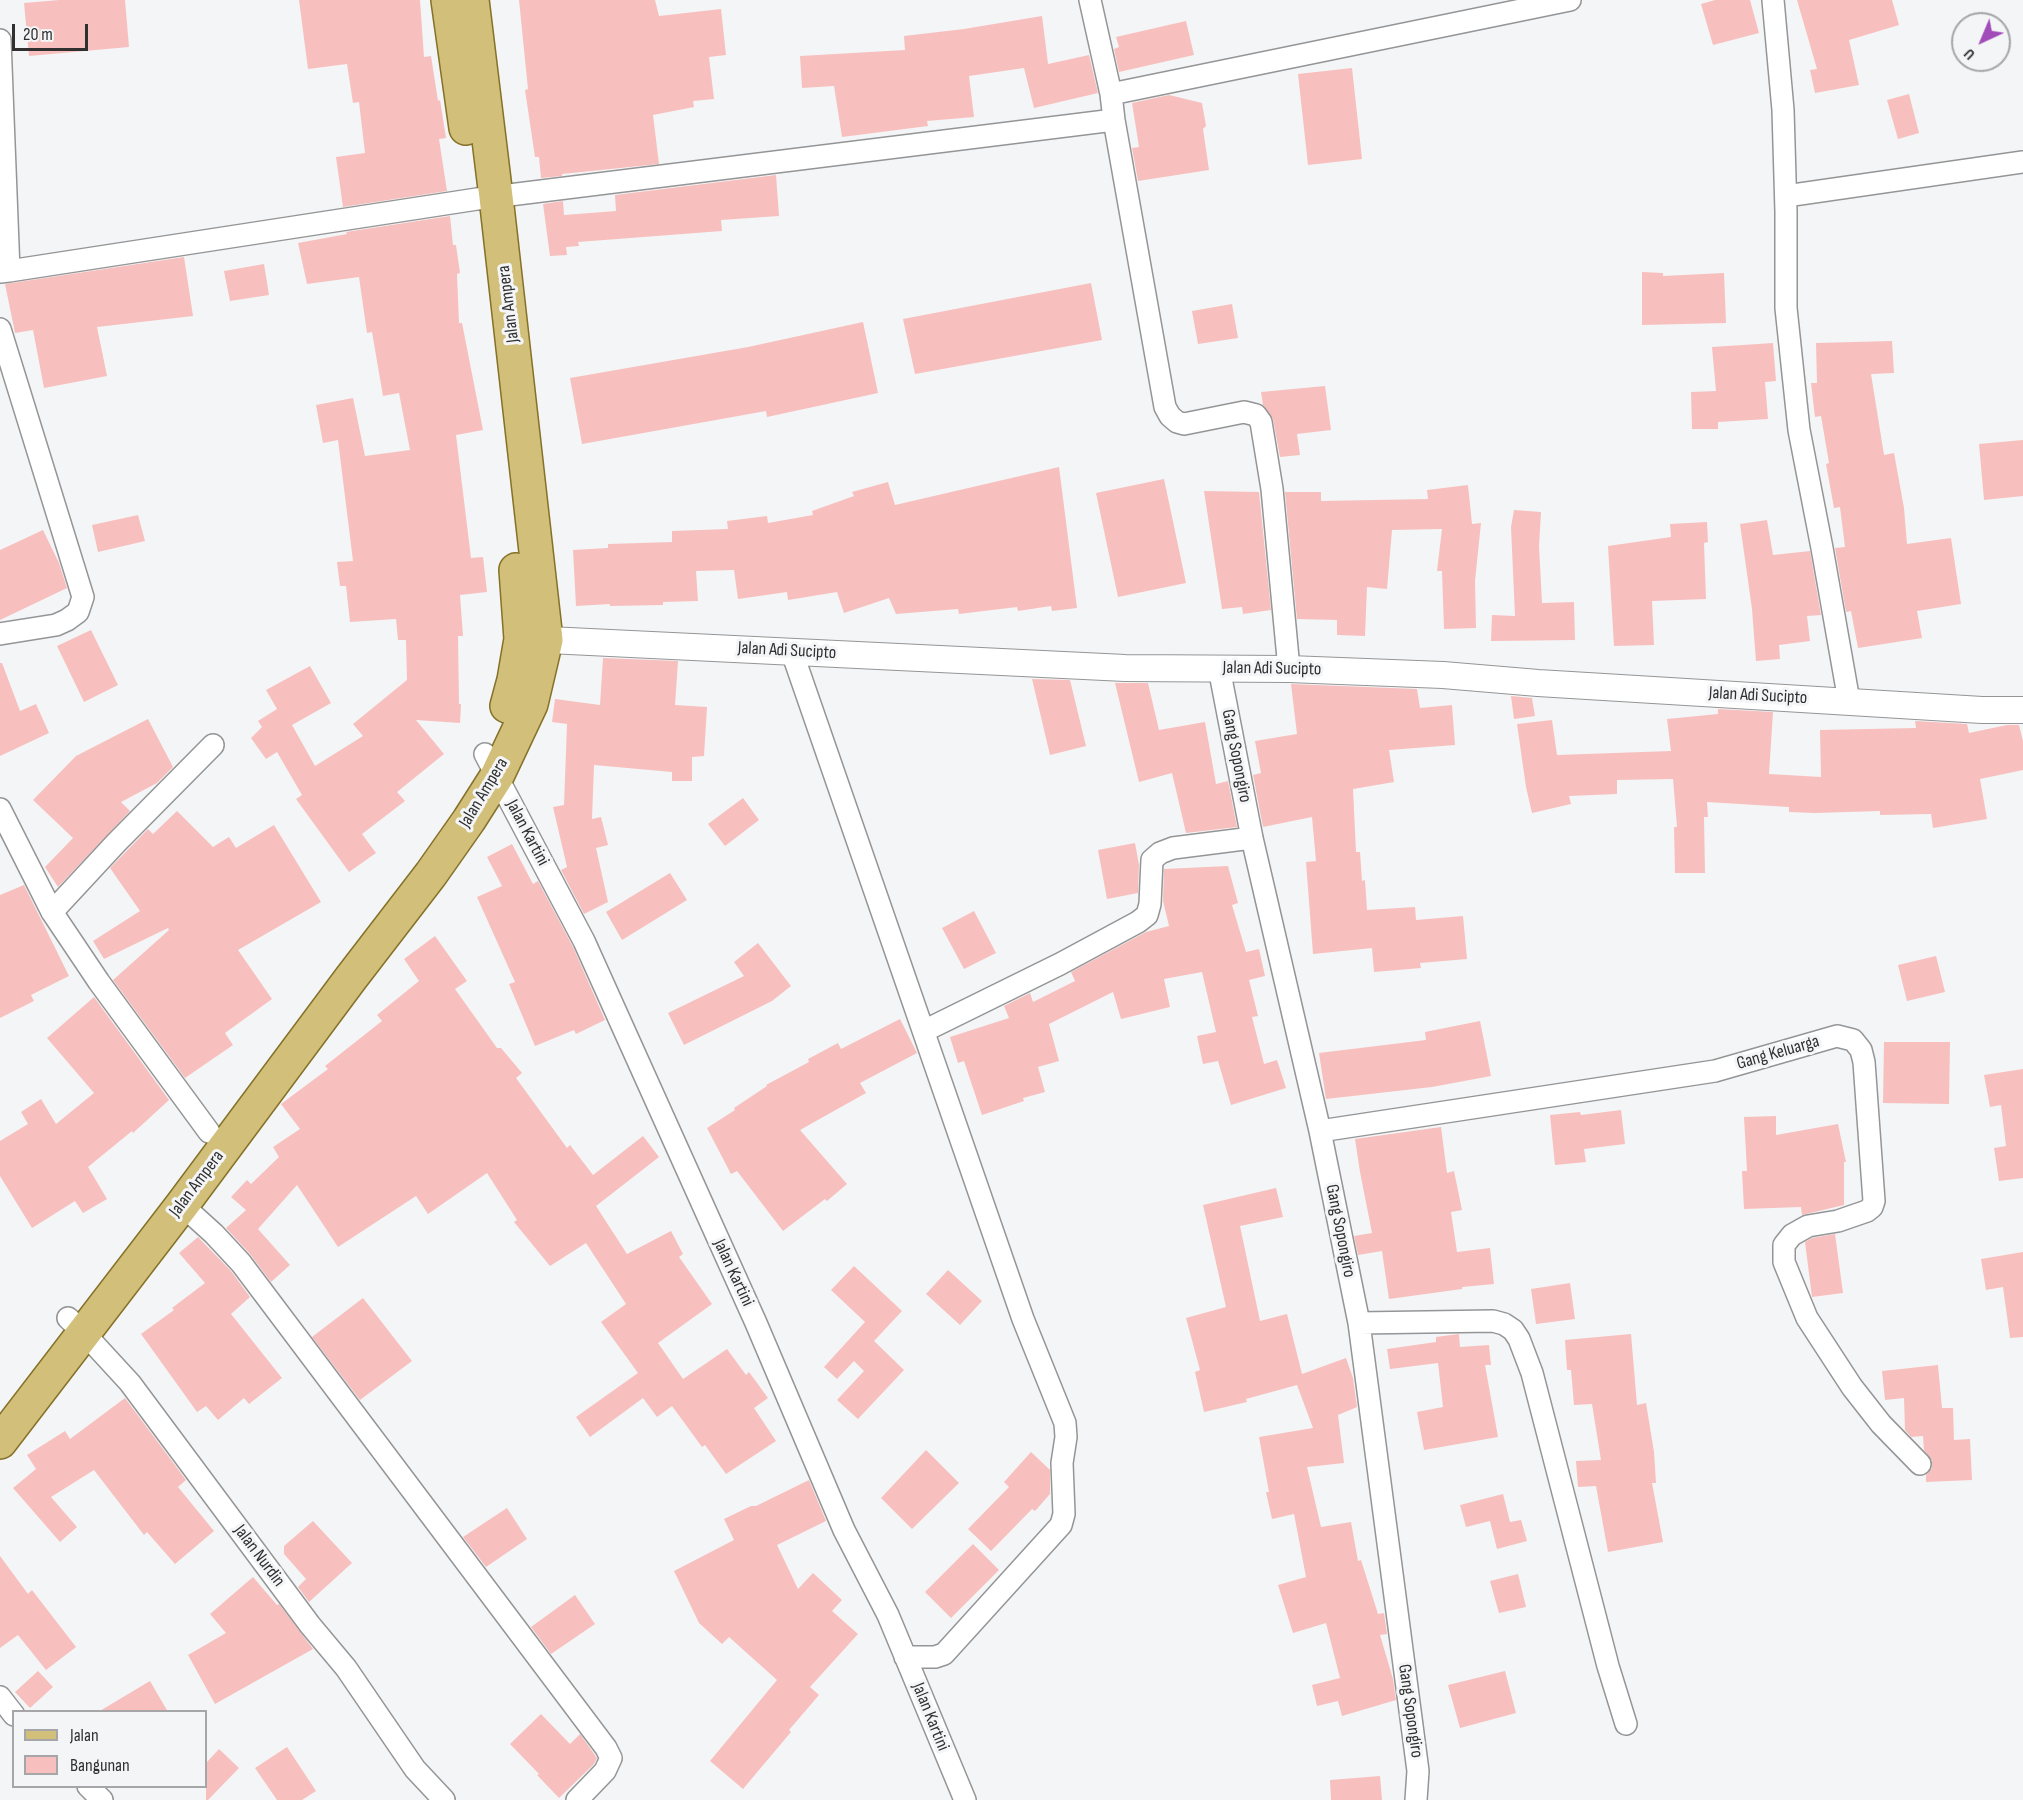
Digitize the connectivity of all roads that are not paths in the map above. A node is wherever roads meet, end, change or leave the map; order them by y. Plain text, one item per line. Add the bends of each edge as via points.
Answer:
1 (448, 0) edge
2 (472, 0) edge
3 (1090, 0) edge
4 (1569, 0) edge
5 (1773, 0) edge
6 (0, 40) edge
7 (1111, 94) junction
8 (1114, 120) junction
9 (2023, 162) edge
10 (1786, 196) junction
11 (487, 198) junction
12 (4, 272) edge
13 (0, 329) edge
14 (0, 634) edge
15 (534, 639) junction
16 (792, 652) junction
17 (1219, 668) junction
18 (1288, 669) junction
19 (1849, 701) junction
20 (2023, 710) edge
21 (213, 745) dead end
22 (491, 765) junction
23 (0, 809) edge
24 (1252, 838) junction
25 (52, 912) junction
26 (924, 1031) junction
27 (1320, 1131) junction
28 (209, 1132) junction
29 (182, 1205) junction
30 (1359, 1323) junction
31 (76, 1325) junction
32 (0, 1406) edge
33 (0, 1442) edge
34 (1920, 1464) dead end
35 (904, 1657) junction
36 (0, 1697) edge
37 (12, 1712) edge
38 (1626, 1724) dead end
39 (90, 1788) edge
40 (102, 1800) edge
41 (444, 1800) edge
42 (578, 1800) edge
43 (965, 1800) edge
44 (1416, 1800) edge

1 - 11 main road, Jalan Ampera
2 - 11 main road, Jalan Ampera
3 - 7 street
4 - 7 street
5 - 10 street
6 - 12 street
7 - 8 street
8 - 11 street
8 - 18 street via 1170,416 1184,423 1245,412 1256,415 1261,422 1272,489
9 - 10 street
10 - 19 street via 1786,308 1799,430
11 - 12 street
11 - 15 main road, Jalan Ampera via 520,603
13 - 14 street via 83,597 78,612 56,625
15 - 16 street, Jalan Adi Sucipto
15 - 22 main road, Jalan Ampera via 507,704
16 - 17 street, Jalan Adi Sucipto via 1125,668
16 - 26 street
17 - 18 street, Jalan Adi Sucipto
17 - 24 street, Gang Sopongiro
18 - 19 street, Jalan Adi Sucipto
19 - 20 street, Jalan Adi Sucipto
21 - 25 street
22 - 28 main road, Jalan Ampera via 476,770 399,885
22 - 29 main road, Jalan Ampera via 469,820
22 - 35 street, Jalan Kartini via 584,941
23 - 25 street
24 - 26 street via 1173,848 1160,854 1152,860 1147,915 1138,922
24 - 27 street, Gang Sopongiro
25 - 28 street
26 - 35 street via 1023,1319 1065,1423 1064,1514 1062,1526 1054,1536 951,1648 935,1657
27 - 30 street, Gang Sopongiro
27 - 34 street, Gang Keluarga via 1715,1071 1837,1036 1853,1040 1864,1062 1874,1201 1867,1211 1808,1226 1791,1235 1784,1245 1784,1262 1807,1318 1852,1387
28 - 31 main road, Jalan Ampera
29 - 31 main road, Jalan Ampera
29 - 42 street via 241,1263 606,1748 611,1758 605,1771
30 - 38 street via 1493,1321 1513,1330 1519,1339 1532,1373
30 - 44 street, Gang Sopongiro via 1418,1771
31 - 32 main road, Jalan Ampera
31 - 33 main road, Jalan Ampera
31 - 41 street, Jalan Nurdin via 161,1423 310,1626 346,1668 415,1769
35 - 43 street, Jalan Kartini
36 - 37 street
39 - 40 street

